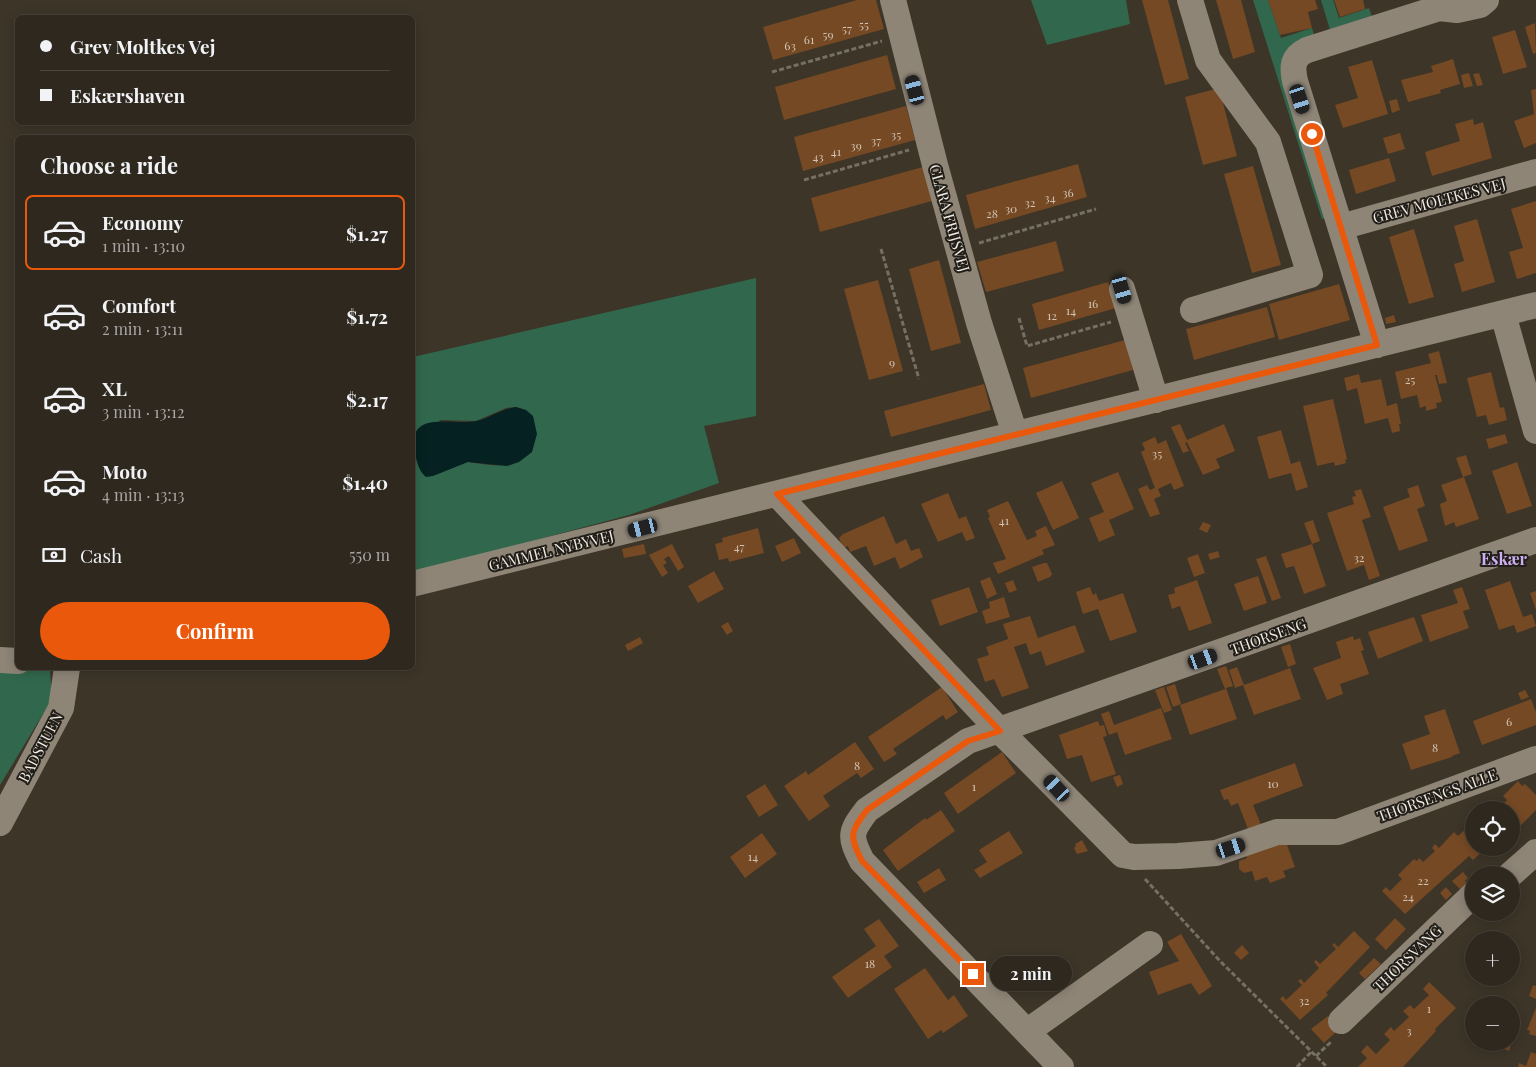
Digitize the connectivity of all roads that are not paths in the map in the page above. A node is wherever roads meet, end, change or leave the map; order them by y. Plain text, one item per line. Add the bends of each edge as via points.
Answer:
1 (893, 0) edge
2 (1190, 0) edge
3 (1486, 0) edge
4 (1536, 172) edge
5 (1341, 225) junction
6 (1299, 238) junction
7 (1122, 289) dead end
8 (1536, 305) edge
9 (1193, 310) dead end
10 (1503, 314) junction
11 (1377, 345) junction
12 (1156, 400) junction
13 (1536, 431) edge
14 (1015, 434) junction
15 (777, 494) junction
16 (1536, 540) edge
17 (415, 583) edge
18 (0, 660) edge
19 (15, 660) edge
20 (67, 670) edge
21 (1000, 731) junction
22 (1536, 759) edge
23 (0, 823) edge
24 (1536, 852) edge
25 (1520, 866) edge
26 (1465, 903) edge
27 (1150, 944) dead end
28 (1339, 1029) road end
29 (1028, 1031) junction
30 (1061, 1067) edge

1 - 14 street, CLARA FRIJSVEJ via 979,323
2 - 6 street via 1208,60 1268,142
3 - 5 street via 1480,5 1457,10 1439,8 1306,50 1295,59 1295,81
4 - 5 street, GREV MOLTKES VEJ
5 - 6 street, GREV MOLTKES VEJ
5 - 11 street
6 - 9 street via 1310,275
7 - 12 street
8 - 10 street, GAMMEL NYBYVEJ
10 - 11 street, GAMMEL NYBYVEJ
10 - 13 street
11 - 12 street, GAMMEL NYBYVEJ
12 - 14 street, GAMMEL NYBYVEJ
14 - 15 street, GAMMEL NYBYVEJ
15 - 17 street, GAMMEL NYBYVEJ
15 - 21 street
16 - 21 street, THORSENG
18 - 19 street
20 - 23 street, BADSTUEN via 62,708
21 - 22 street, THORSENGS ALLE via 1118,852 1127,857 1216,853 1277,832 1338,832
21 - 29 street, THORSENG via 968,741 867,810 855,825 852,843 862,861
24 - 25 street
26 - 28 street, THORSVANG
27 - 29 street
29 - 30 street, THORSENG

